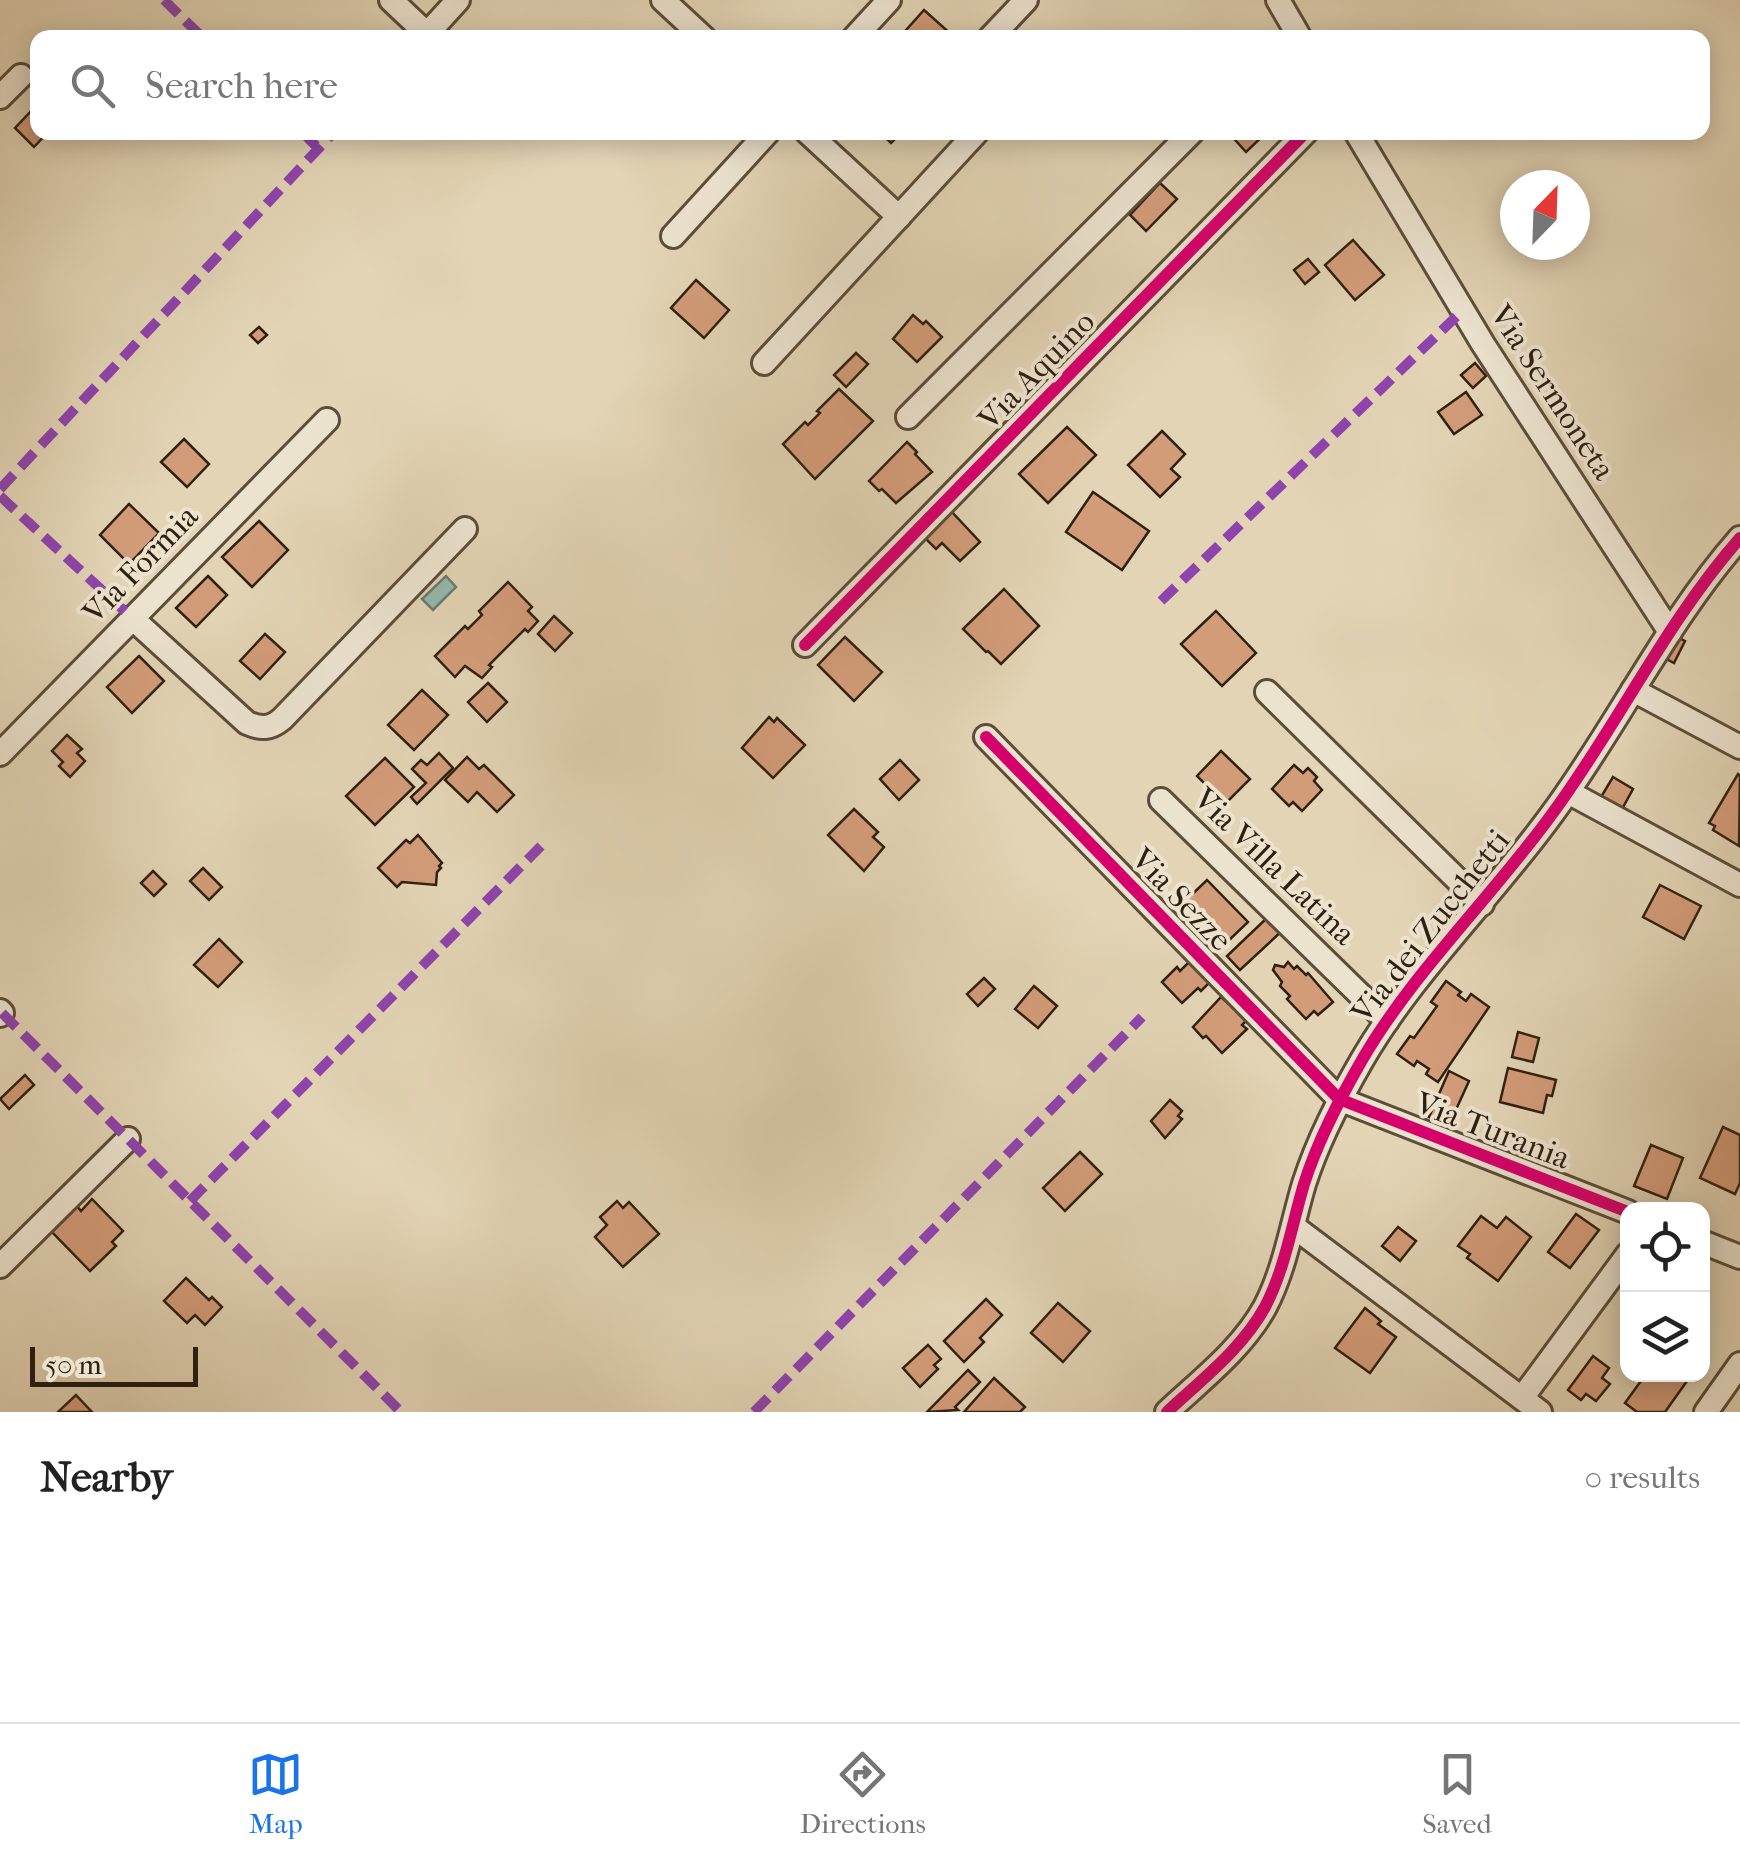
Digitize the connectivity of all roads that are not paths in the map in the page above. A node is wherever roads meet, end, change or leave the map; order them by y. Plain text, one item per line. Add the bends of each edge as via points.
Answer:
1 (392, 0) edge
2 (458, 0) edge
3 (888, 0) edge
4 (1026, 0) edge
5 (1278, 0) edge
6 (670, 2) edge
7 (423, 30) edge
8 (431, 30) edge
9 (696, 30) edge
10 (861, 30) edge
11 (998, 30) edge
12 (1292, 30) edge
13 (20, 76) dead end
14 (0, 97) edge
15 (761, 140) edge
16 (817, 140) edge
17 (970, 140) edge
18 (1184, 140) edge
19 (1298, 140) edge
20 (1361, 140) edge
21 (900, 217) junction
22 (673, 236) dead end
23 (764, 363) dead end
24 (908, 417) dead end
25 (328, 420) dead end
26 (465, 530) dead end
27 (1740, 538) edge
28 (132, 618) junction
29 (1670, 632) junction
30 (806, 646) dead end
31 (1633, 690) junction
32 (1267, 692) dead end
33 (986, 737) dead end
34 (1740, 747) edge
35 (0, 754) edge
36 (1568, 792) junction
37 (1161, 800) dead end
38 (1740, 884) edge
39 (1482, 904) junction
40 (1387, 1021) junction
41 (1339, 1100) junction
42 (128, 1139) dead end
43 (1620, 1209) edge
44 (1293, 1226) junction
45 (1710, 1245) edge
46 (1740, 1257) edge
47 (0, 1266) edge
48 (1620, 1266) edge
49 (1740, 1364) edge
50 (1531, 1405) edge
51 (1167, 1412) edge
52 (1706, 1412) edge

1 - 7 street
2 - 8 street
3 - 10 street
4 - 11 street
5 - 12 street
6 - 9 street
13 - 14 street
15 - 22 street
16 - 21 street
17 - 21 street
18 - 24 street
19 - 30 street, Via Aquino
20 - 29 street, Via Sermoneta via 1483,344
21 - 23 street
25 - 28 street, Via Formia
26 - 28 street via 270,727 242,719
27 - 29 street, Via dei Zucchetti
28 - 35 street, Via Formia
29 - 31 street, Via dei Zucchetti
31 - 34 street
31 - 36 street, Via dei Zucchetti
32 - 39 street
33 - 41 street, Via Sezze
36 - 38 street
36 - 39 street, Via dei Zucchetti
37 - 40 street, Via Villa Latina
39 - 40 street, Via dei Zucchetti
40 - 41 street, Via dei Zucchetti
41 - 43 street, Via Turania
41 - 44 street, Via dei Zucchetti
42 - 47 street
44 - 50 street
44 - 51 street, Via dei Zucchetti via 1255,1323
45 - 46 street
48 - 50 street
49 - 52 street

